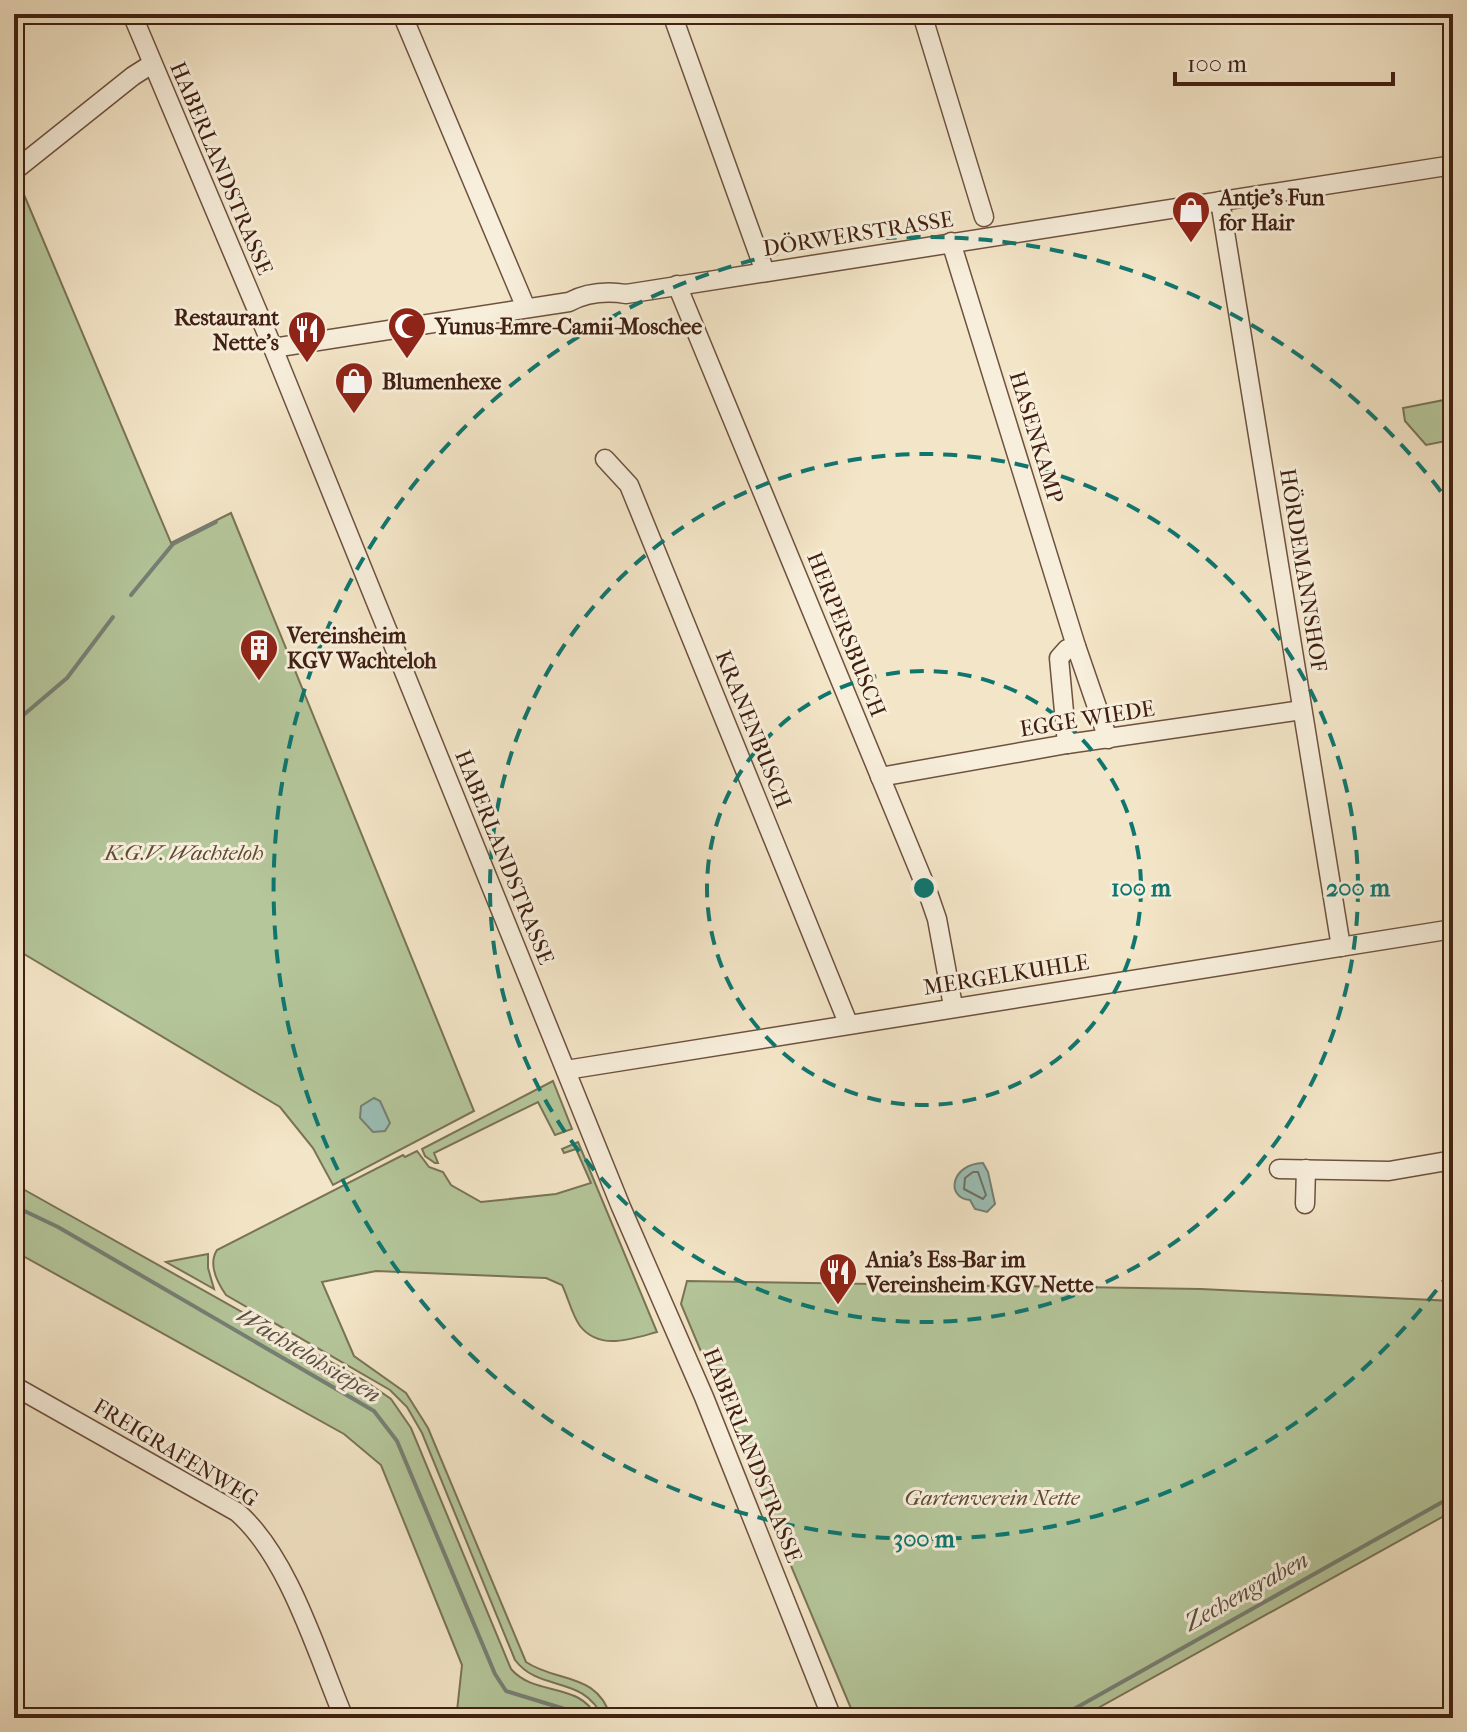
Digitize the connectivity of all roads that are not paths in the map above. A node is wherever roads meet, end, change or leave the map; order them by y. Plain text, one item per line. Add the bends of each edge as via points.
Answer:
1 (132, 14) edge
2 (402, 14) edge
3 (672, 14) edge
4 (922, 14) edge
5 (152, 64) junction
6 (1453, 165) edge
7 (14, 171) edge
8 (1220, 201) junction
9 (984, 217) dead end
10 (951, 242) junction
11 (765, 272) junction
12 (677, 285) junction
13 (526, 308) junction
14 (273, 348) junction
15 (605, 459) dead end
16 (1076, 646) junction
17 (1302, 710) junction
18 (1108, 739) junction
19 (1067, 744) junction
20 (880, 777) junction
21 (1453, 929) edge
22 (1341, 947) junction
23 (953, 1006) junction
24 (848, 1023) junction
25 (566, 1070) junction
26 (1453, 1160) edge
27 (1279, 1169) dead end
28 (1306, 1169) junction
29 (1305, 1204) dead end
30 (14, 1386) edge
31 (344, 1718) edge
32 (832, 1718) edge

1 - 5 street, HABERLANDSTRASSE
2 - 13 street
3 - 11 street
4 - 9 street
5 - 7 street
5 - 14 street, HABERLANDSTRASSE
6 - 8 street, DÖRWERSTRASSE
8 - 10 street, DÖRWERSTRASSE
8 - 17 street, HÖRDEMANNSHOF
10 - 11 street, DÖRWERSTRASSE
10 - 16 street, HASENKAMP
11 - 12 street, DÖRWERSTRASSE
12 - 13 street, DÖRWERSTRASSE
12 - 20 street, HERPERSBUSCH
13 - 14 street, DÖRWERSTRASSE
14 - 25 street, HABERLANDSTRASSE
15 - 24 street, KRANENBUSCH via 629,485
16 - 18 street, HASENKAMP
16 - 19 street via 1059,658 1058,668
17 - 18 street, EGGE WIEDE
17 - 22 street, HÖRDEMANNSHOF
18 - 19 street, EGGE WIEDE
19 - 20 street, EGGE WIEDE
20 - 23 street, HERPERSBUSCH via 937,919
21 - 22 street, MERGELKUHLE
22 - 23 street, MERGELKUHLE
23 - 24 street, MERGELKUHLE
24 - 25 street, MERGELKUHLE
25 - 32 street, HABERLANDSTRASSE
26 - 28 street via 1389,1171
27 - 28 street
28 - 29 street
30 - 31 street, FREIGRAFENWEG via 253,1526 284,1575

